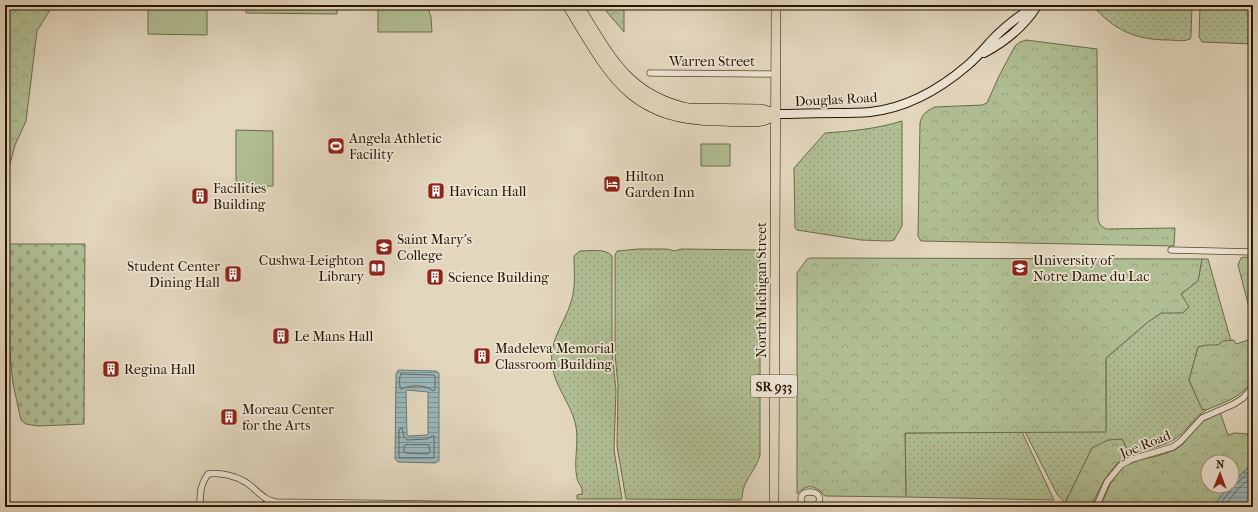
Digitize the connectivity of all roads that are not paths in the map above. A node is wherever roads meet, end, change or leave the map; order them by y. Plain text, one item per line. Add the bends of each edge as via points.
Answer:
1 (568, 5) edge
2 (577, 5) edge
3 (776, 5) edge
4 (1037, 5) edge
5 (650, 73) dead end
6 (775, 74) junction
7 (775, 114) junction
8 (1171, 250) dead end
9 (1253, 252) edge
10 (1253, 387) edge
11 (269, 501) junction
12 (200, 507) edge
13 (262, 507) edge
14 (674, 507) edge
15 (774, 507) edge
16 (786, 507) edge
17 (804, 507) edge
18 (816, 507) edge
19 (824, 507) edge
20 (836, 507) edge
21 (1096, 507) edge

1 - 7 highway via 615,78 646,104 669,114 694,119 762,120
2 - 7 highway via 616,66 634,85 652,97 669,105 688,109 761,110
3 - 6 main road, SR 933
4 - 7 street, Douglas Road via 1010,24 953,78 901,105 870,112
5 - 6 street, Warren Street
6 - 7 main road, North Michigan Street / SR 933
7 - 15 main road, North Michigan Street / SR 933
8 - 9 street
10 - 21 street, Joe Road via 1234,404 1202,418 1173,447 1132,459 1121,465 1107,482
11 - 12 street via 240,479 213,473 208,474 203,481
11 - 13 street
11 - 14 street
16 - 17 street
17 - 18 street via 801,501 803,495 810,491 818,495
18 - 19 street
19 - 20 street

